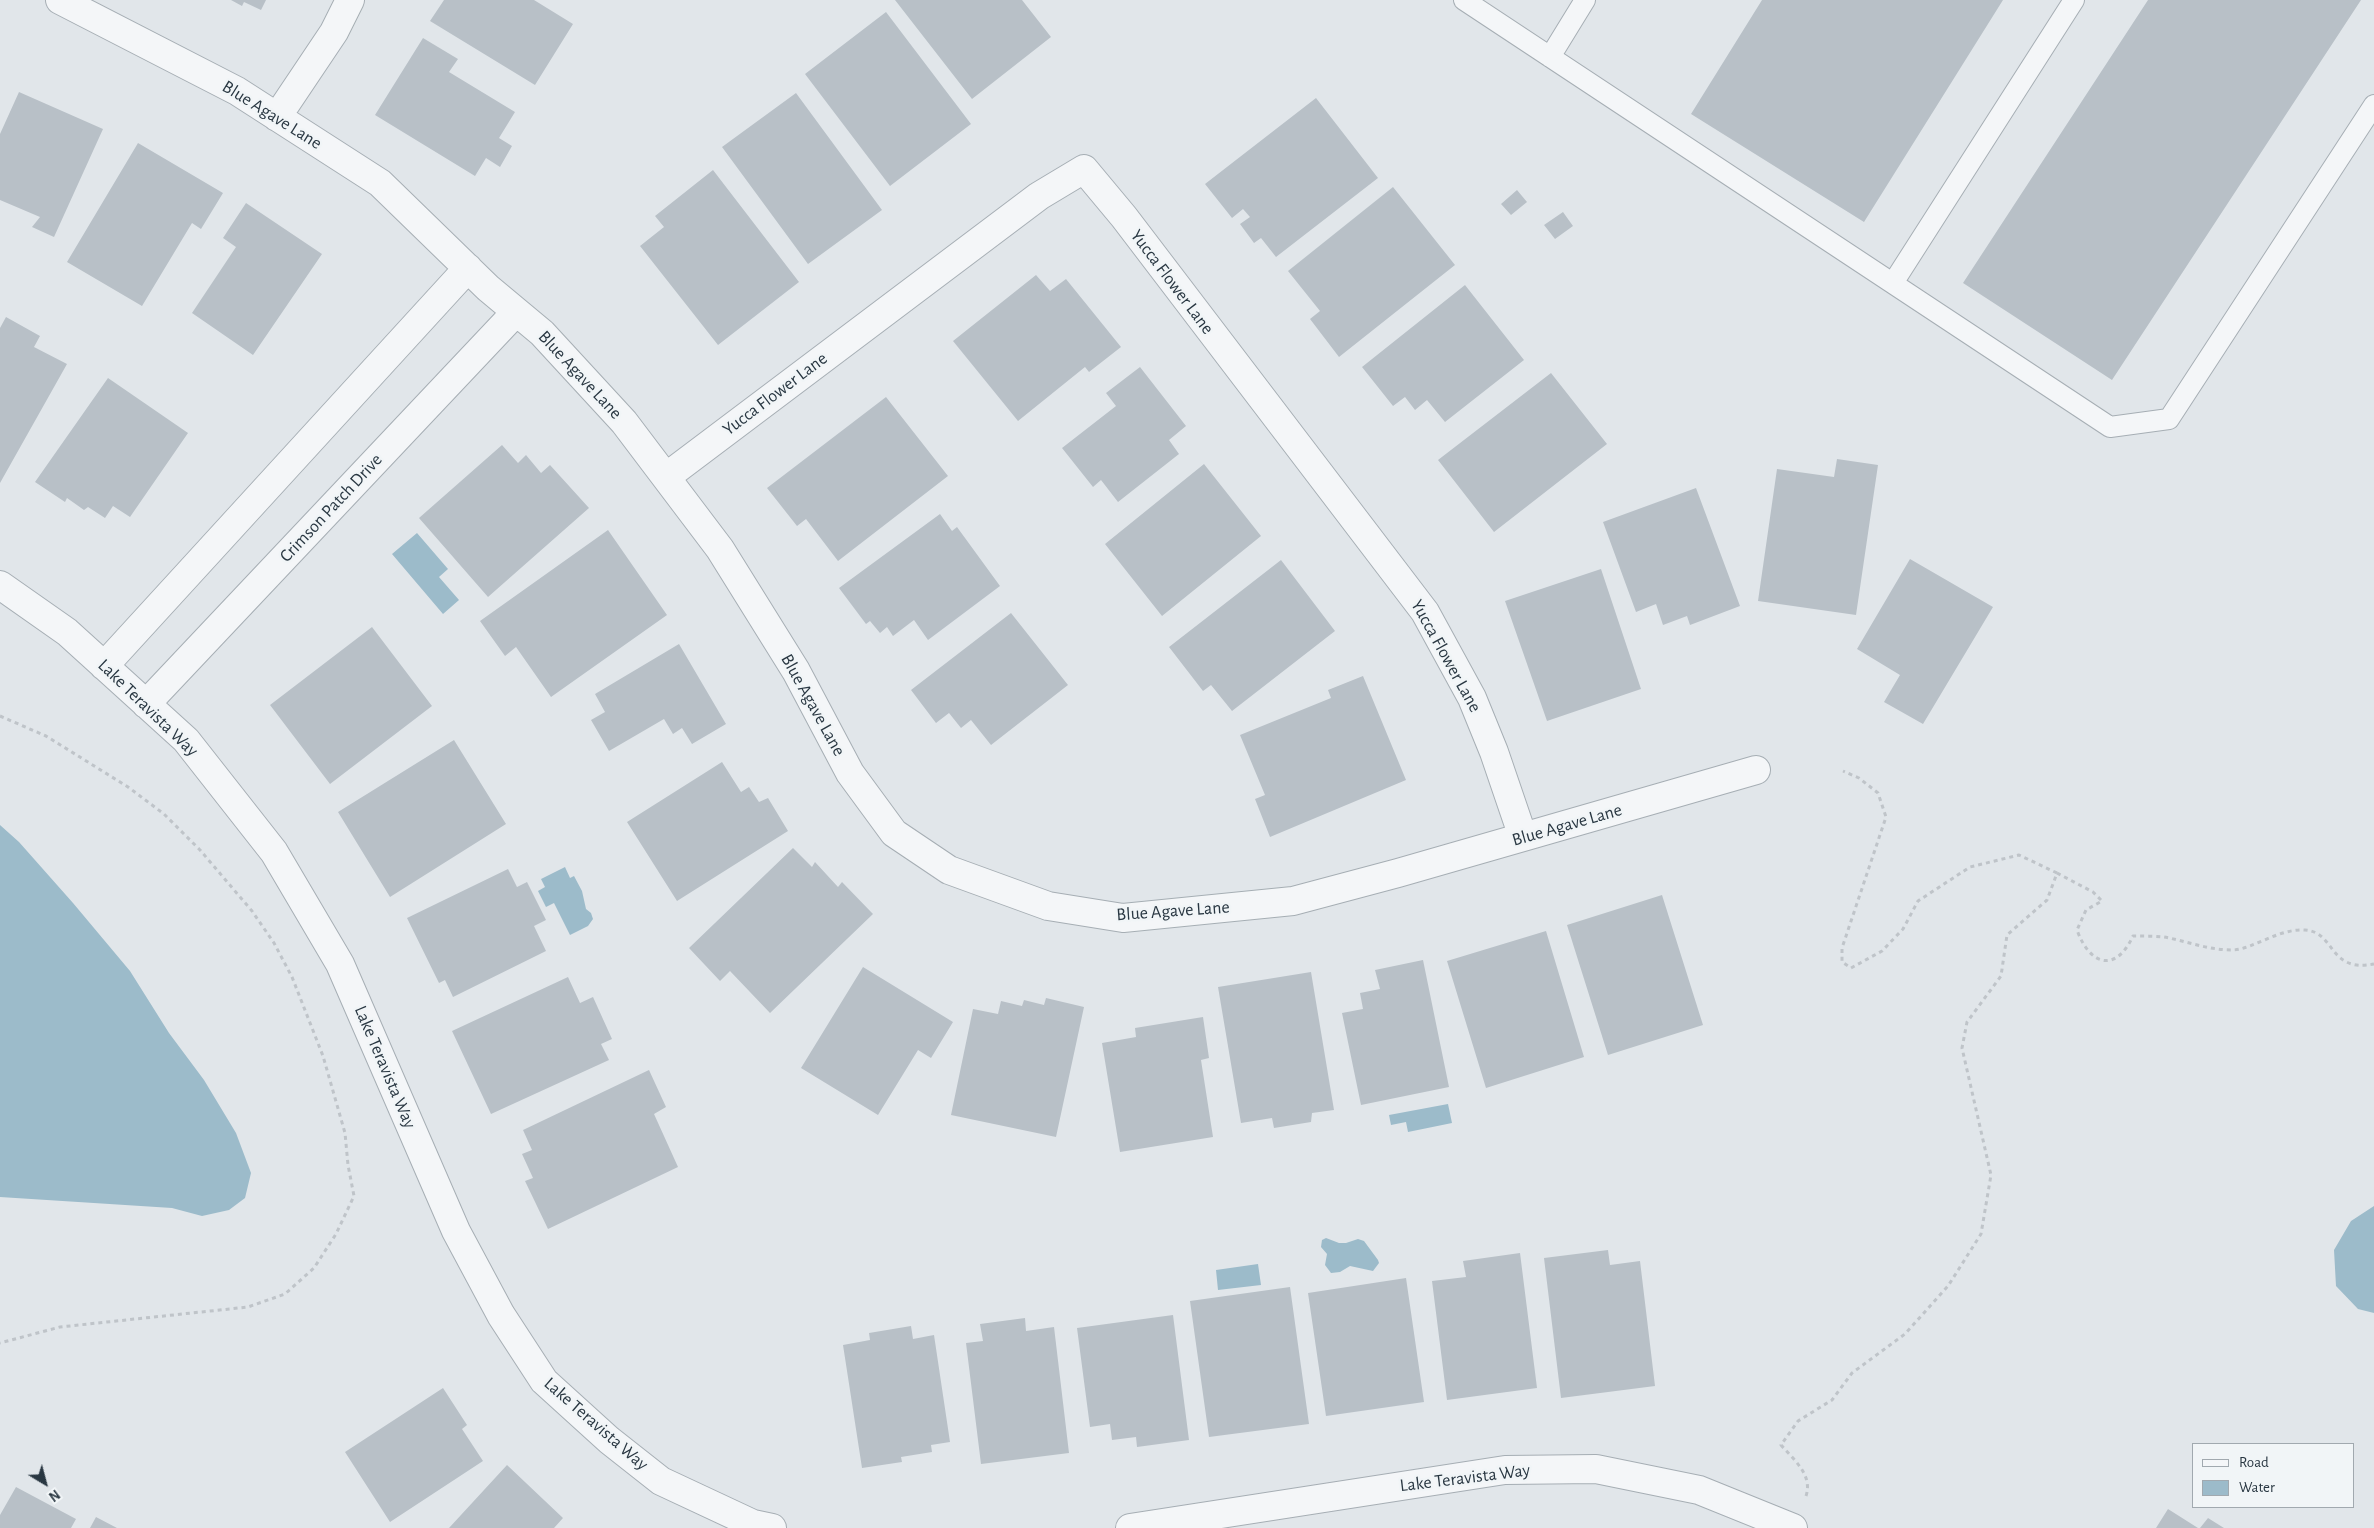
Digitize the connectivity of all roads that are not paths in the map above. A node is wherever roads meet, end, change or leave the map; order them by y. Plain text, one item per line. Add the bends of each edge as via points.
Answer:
1 (60, 0) edge
2 (350, 0) edge
3 (1464, 0) edge
4 (1585, 0) edge
5 (2074, 0) edge
6 (1550, 57) junction
7 (2374, 105) edge
8 (277, 117) junction
9 (468, 268) junction
10 (1893, 283) junction
11 (516, 312) junction
12 (666, 477) junction
13 (0, 585) edge
14 (104, 666) junction
15 (146, 704) junction
16 (1756, 770) dead end
17 (1523, 837) junction
18 (1162, 1526) edge
19 (772, 1528) edge
20 (1130, 1528) edge
21 (1793, 1528) edge

1 - 8 street, Blue Agave Lane via 237,91
2 - 8 street via 334,32
3 - 6 lane
4 - 6 lane
5 - 10 lane
6 - 10 lane
7 - 10 lane via 2170,419 2110,427
8 - 9 street, Blue Agave Lane via 380,183
9 - 11 street, Blue Agave Lane
9 - 14 street
11 - 12 street, Blue Agave Lane via 542,334 624,422
11 - 15 street, Crimson Patch Drive
12 - 17 street, Blue Agave Lane via 720,549 791,663 850,773 894,833 949,870 1048,906 1123,918 1293,901
12 - 17 street, Yucca Flower Lane via 1038,196 1084,169 1425,612 1472,698
13 - 14 street, Lake Teravista Way via 67,632
14 - 15 street, Lake Teravista Way
15 - 19 street, Lake Teravista Way via 186,740 274,852 340,964 456,1231 501,1315 544,1381 609,1440 662,1481 753,1524
16 - 17 street, Blue Agave Lane
18 - 20 street, Lake Teravista Way
18 - 21 street, Lake Teravista Way via 1505,1470 1596,1469 1699,1490

